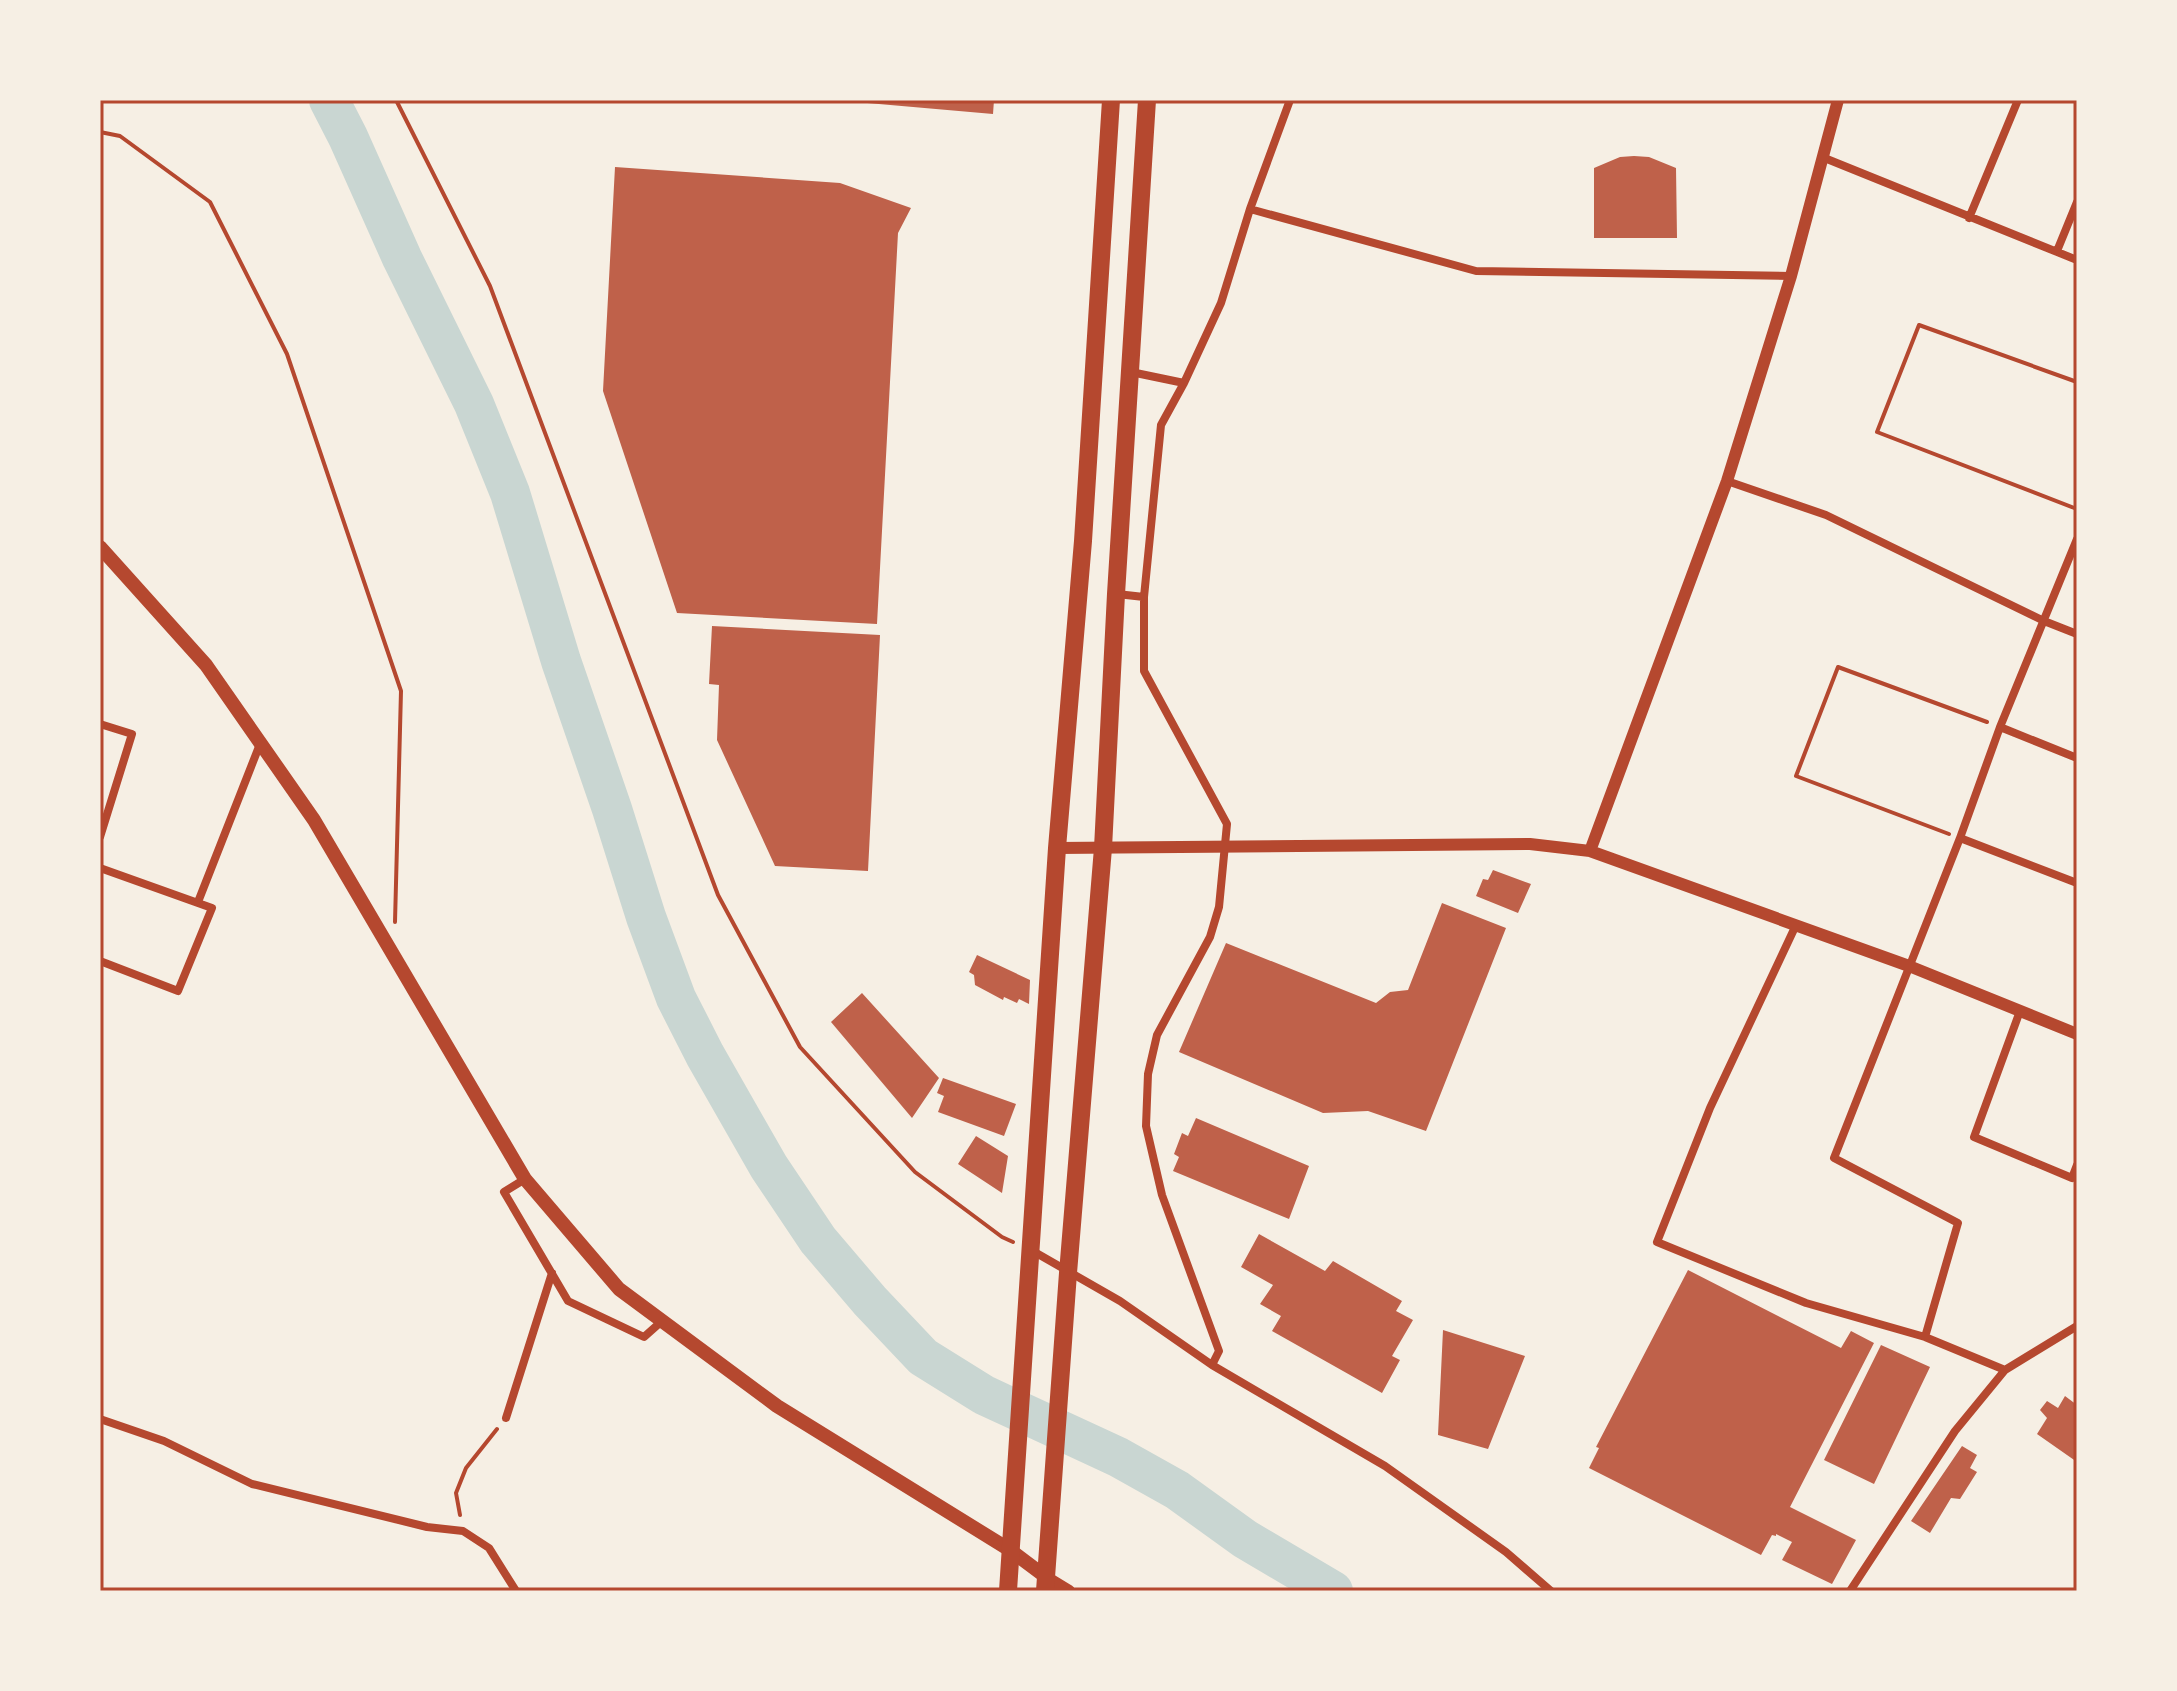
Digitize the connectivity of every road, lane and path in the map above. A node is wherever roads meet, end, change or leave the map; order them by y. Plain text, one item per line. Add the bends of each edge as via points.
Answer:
1 (396, 100) edge
2 (1111, 100) edge
3 (1147, 100) edge
4 (1290, 100) edge
5 (1838, 100) edge
6 (2018, 100) edge
7 (100, 132) edge
8 (1822, 157) junction
9 (2077, 202) edge
10 (1250, 209) junction
11 (1969, 218) junction
12 (2057, 251) junction
13 (2077, 260) edge
14 (1791, 276) junction
15 (1131, 371) junction
16 (2077, 382) edge
17 (1184, 383) junction
18 (1727, 481) junction
19 (2077, 509) edge
20 (2077, 539) edge
21 (100, 547) edge
22 (1116, 594) junction
23 (1144, 597) junction
24 (2044, 621) junction
25 (2077, 634) edge
26 (100, 724) edge
27 (2000, 727) junction
28 (261, 744) junction
29 (2077, 758) edge
30 (100, 837) edge
31 (1960, 838) junction
32 (1224, 847) junction
33 (1057, 848) junction
34 (1103, 848) junction
35 (1590, 851) junction
36 (100, 868) edge
37 (2077, 883) edge
38 (198, 902) junction
39 (1796, 925) junction
40 (394, 956) junction
41 (100, 961) edge
42 (1909, 966) junction
43 (2020, 1011) junction
44 (2077, 1034) edge
45 (2077, 1165) edge
46 (525, 1179) junction
47 (1030, 1250) junction
48 (552, 1273) junction
49 (1068, 1273) junction
50 (662, 1321) junction
51 (2077, 1326) edge
52 (1925, 1337) junction
53 (1212, 1365) junction
54 (2005, 1370) junction
55 (506, 1418) joint
56 (100, 1419) edge
57 (463, 1531) junction
58 (1010, 1550) junction
59 (1046, 1584) edge
60 (516, 1591) edge
61 (1008, 1591) edge
62 (1069, 1591) edge
63 (1551, 1591) edge
64 (1850, 1591) edge

1 - 47 path via 490,286 718,895 800,1047 915,1172 1002,1237
2 - 33 highway
3 - 15 highway
4 - 10 street
5 - 8 street
6 - 11 street
7 - 40 path via 120,136 210,202 287,354 401,691
8 - 11 street
8 - 14 street
9 - 12 street
10 - 14 street via 1476,271
10 - 17 street via 1221,303
11 - 12 street
12 - 13 street
14 - 18 street
15 - 17 street
15 - 22 highway
16 - 19 path via 1919,325 1877,432
17 - 23 street via 1161,425
18 - 24 street via 1826,515
18 - 35 street
20 - 24 street
21 - 28 main road via 206,665
22 - 23 street
22 - 34 highway
23 - 32 street via 1144,671 1227,824
24 - 25 street
24 - 27 street
26 - 30 street via 132,734
27 - 29 street
27 - 31 street
27 - 31 path via 1838,667 1796,776
28 - 38 street
28 - 40 main road via 314,820
31 - 37 street
31 - 42 street
32 - 34 street
32 - 35 street via 1530,844
32 - 53 street via 1219,907 1210,937 1157,1035 1148,1074 1146,1126 1162,1195 1219,1351
33 - 34 street
33 - 47 highway
34 - 49 highway
35 - 39 street
36 - 38 street
38 - 41 street via 212,908 178,991
39 - 42 street
39 - 52 street via 1710,1108 1657,1242 1806,1303
40 - 46 main road
42 - 43 street
42 - 52 street via 1834,1158 1958,1223
43 - 44 street
43 - 45 street via 1974,1137 2072,1178
46 - 48 street via 504,1192
46 - 50 main road via 619,1289
47 - 49 street
47 - 58 highway
48 - 50 street via 568,1301 644,1337
48 - 55 street
49 - 53 street via 1120,1301
49 - 59 highway
50 - 58 main road via 777,1406
51 - 54 street
52 - 54 street
53 - 63 street via 1385,1466 1506,1552
54 - 64 street via 1955,1431
55 - 57 path via 466,1468 456,1493
56 - 57 street via 164,1441 252,1484
57 - 60 street via 489,1548
58 - 59 main road
58 - 61 highway
59 - 62 street

